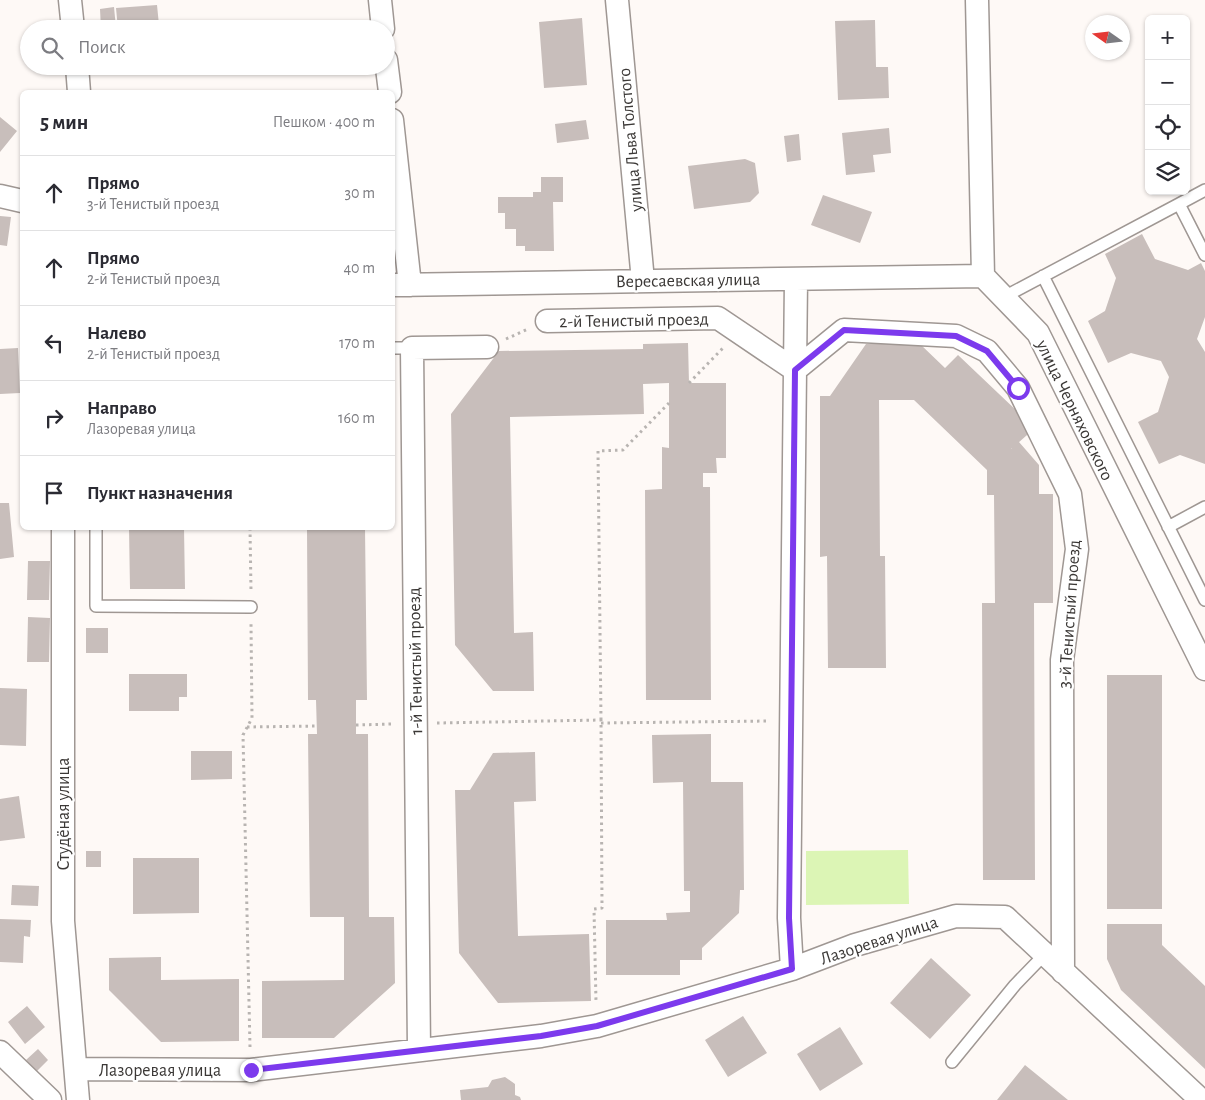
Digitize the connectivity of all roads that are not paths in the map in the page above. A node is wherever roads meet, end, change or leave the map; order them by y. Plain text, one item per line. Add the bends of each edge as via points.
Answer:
1 (70, 0) edge
2 (380, 0) edge
3 (617, 0) edge
4 (977, 0) edge
5 (72, 20) edge
6 (382, 20) edge
7 (78, 75) edge
8 (388, 75) edge
9 (79, 90) edge
10 (390, 90) edge
11 (395, 175) edge
12 (1205, 190) edge
13 (0, 196) edge
14 (20, 201) edge
15 (1179, 204) junction
16 (1205, 255) edge
17 (983, 276) junction
18 (1043, 276) junction
19 (796, 278) junction
20 (642, 281) junction
21 (401, 285) edge
22 (1004, 297) junction
23 (547, 321) road end
24 (487, 347) road end
25 (402, 348) edge
26 (795, 370) junction
27 (1205, 507) edge
28 (1168, 527) junction
29 (63, 530) edge
30 (96, 530) edge
31 (1205, 600) edge
32 (251, 607) road end
33 (1205, 669) edge
34 (1045, 954) junction
35 (792, 969) junction
36 (1063, 972) junction
37 (419, 1050) junction
38 (0, 1052) edge
39 (952, 1062) dead end
40 (76, 1070) junction
41 (50, 1100) edge
42 (78, 1100) edge
43 (1201, 1100) edge

1 - 5 street
2 - 6 street
3 - 20 street, улица Льва Толстого
4 - 17 street
7 - 9 street
8 - 10 street
11 - 21 street
12 - 15 lane
13 - 14 street
15 - 16 lane
15 - 18 lane
17 - 19 street, Вересаевская улица
17 - 22 street, улица Черняховского
18 - 22 lane
18 - 28 lane
19 - 20 street, Вересаевская улица
19 - 26 street
20 - 21 street, Вересаевская улица
22 - 33 street, улица Черняховского via 1038,333
23 - 26 street, 2-й Тенистый проезд via 718,318
24 - 25 street, 1-й Тенистый проезд
25 - 37 street, 1-й Тенистый проезд via 416,724
26 - 35 street via 789,918
26 - 36 street, 3-й Тенистый проезд via 844,330 956,336 987,351 1018,388 1070,494 1077,549 1062,660
27 - 28 lane
28 - 31 lane
29 - 40 street, Студёная улица via 63,921
30 - 32 lane via 96,606
34 - 35 street, Лазоревая улица via 1005,917 956,916 855,945
34 - 36 street, Лазоревая улица
34 - 39 lane via 1015,985
35 - 37 street, Лазоревая улица via 597,1026
36 - 43 street, Лазоревая улица
37 - 40 street, Лазоревая улица via 251,1070
38 - 41 street
40 - 42 street, Студёная улица

